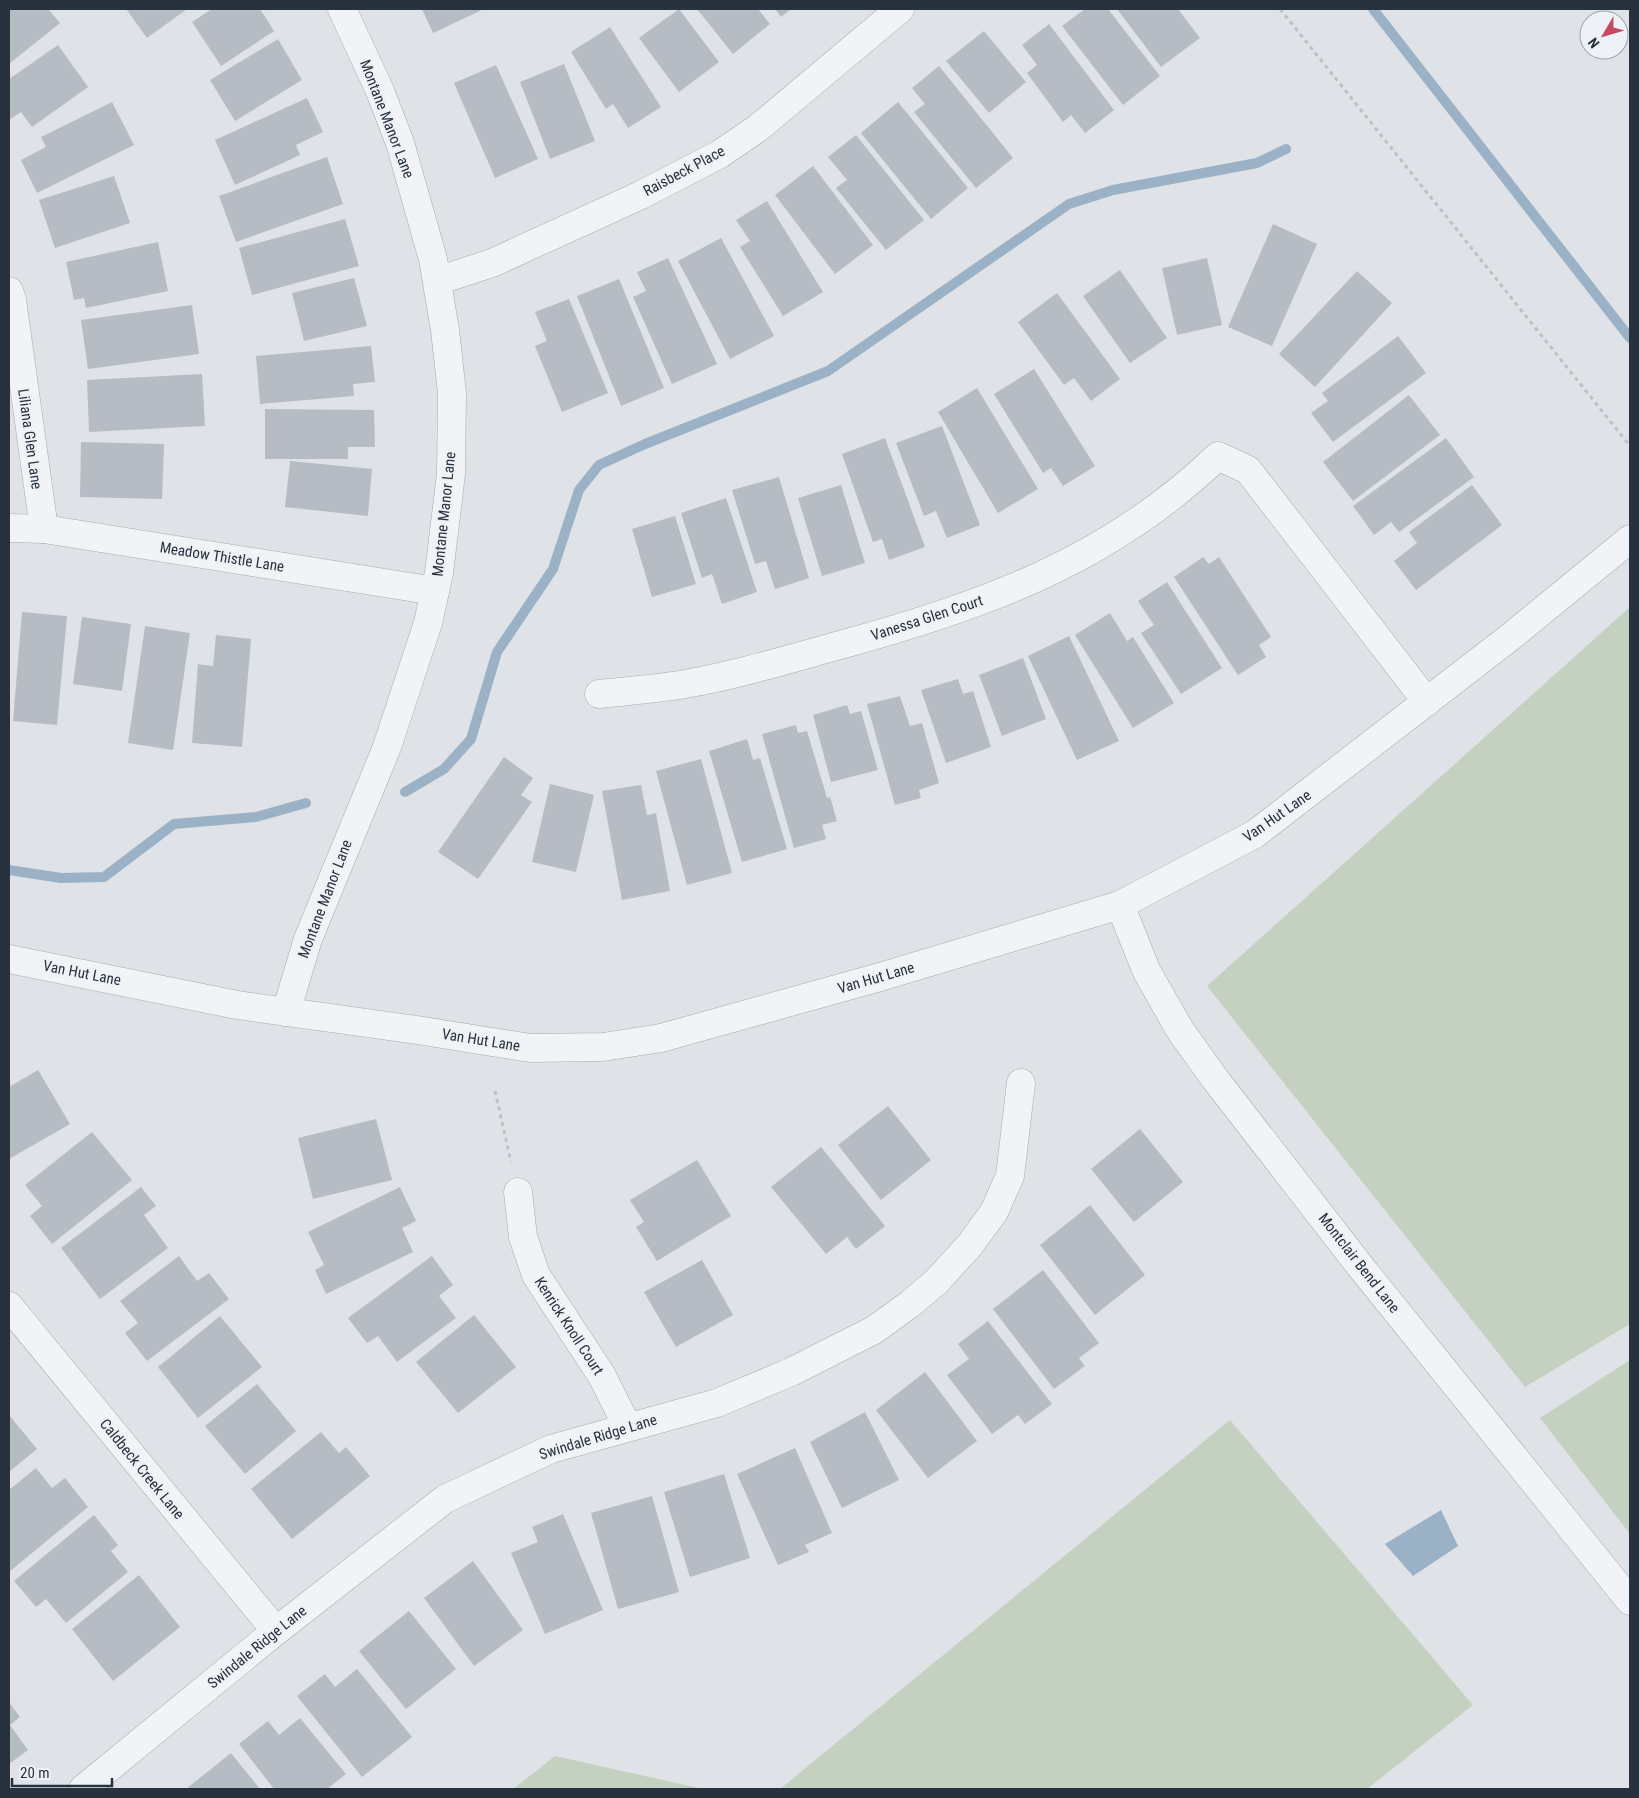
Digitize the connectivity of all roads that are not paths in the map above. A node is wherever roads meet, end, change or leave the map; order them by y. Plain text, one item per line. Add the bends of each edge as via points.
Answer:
1 (342, 9) edge
2 (900, 9) edge
3 (436, 281) junction
4 (9, 291) edge
5 (9, 528) edge
6 (44, 529) junction
7 (1630, 539) edge
8 (435, 591) junction
9 (599, 694) dead end
10 (1427, 702) junction
11 (1120, 905) junction
12 (9, 959) edge
13 (286, 1012) junction
14 (1021, 1083) dead end
15 (518, 1192) road end
16 (9, 1306) edge
17 (627, 1426) junction
18 (1630, 1601) edge
19 (276, 1631) junction
20 (84, 1789) edge

1 - 3 street, Montane Manor Lane via 400,143 433,259
2 - 3 street, Raisbeck Place via 758,128 720,154 641,195 492,263
3 - 8 street, Montane Manor Lane via 445,330 452,411 451,474
4 - 6 street, Liliana Glen Lane
5 - 6 street, Meadow Thistle Lane
6 - 8 street, Meadow Thistle Lane
7 - 10 street, Van Hut Lane
8 - 13 street, Montane Manor Lane via 422,642 387,747 308,939
9 - 10 street, Vanessa Glen Court via 685,684 795,657 925,622 1026,584 1102,545 1159,507 1218,456 1248,470
10 - 11 street, Van Hut Lane via 1255,834
11 - 13 street, Van Hut Lane via 725,1021 661,1038 603,1047 530,1048
11 - 18 street, Montclair Bend Lane via 1147,972 1180,1030 1215,1079 1360,1266
12 - 13 street, Van Hut Lane
14 - 17 street, Swindale Ridge Lane via 1010,1176 989,1219 936,1282 874,1330 791,1372 717,1403
15 - 17 street, Kenrick Knoll Court via 523,1237 536,1275 602,1376
16 - 19 street, Caldbeck Creek Lane
17 - 19 street, Swindale Ridge Lane via 551,1449 445,1499
19 - 20 street, Swindale Ridge Lane

